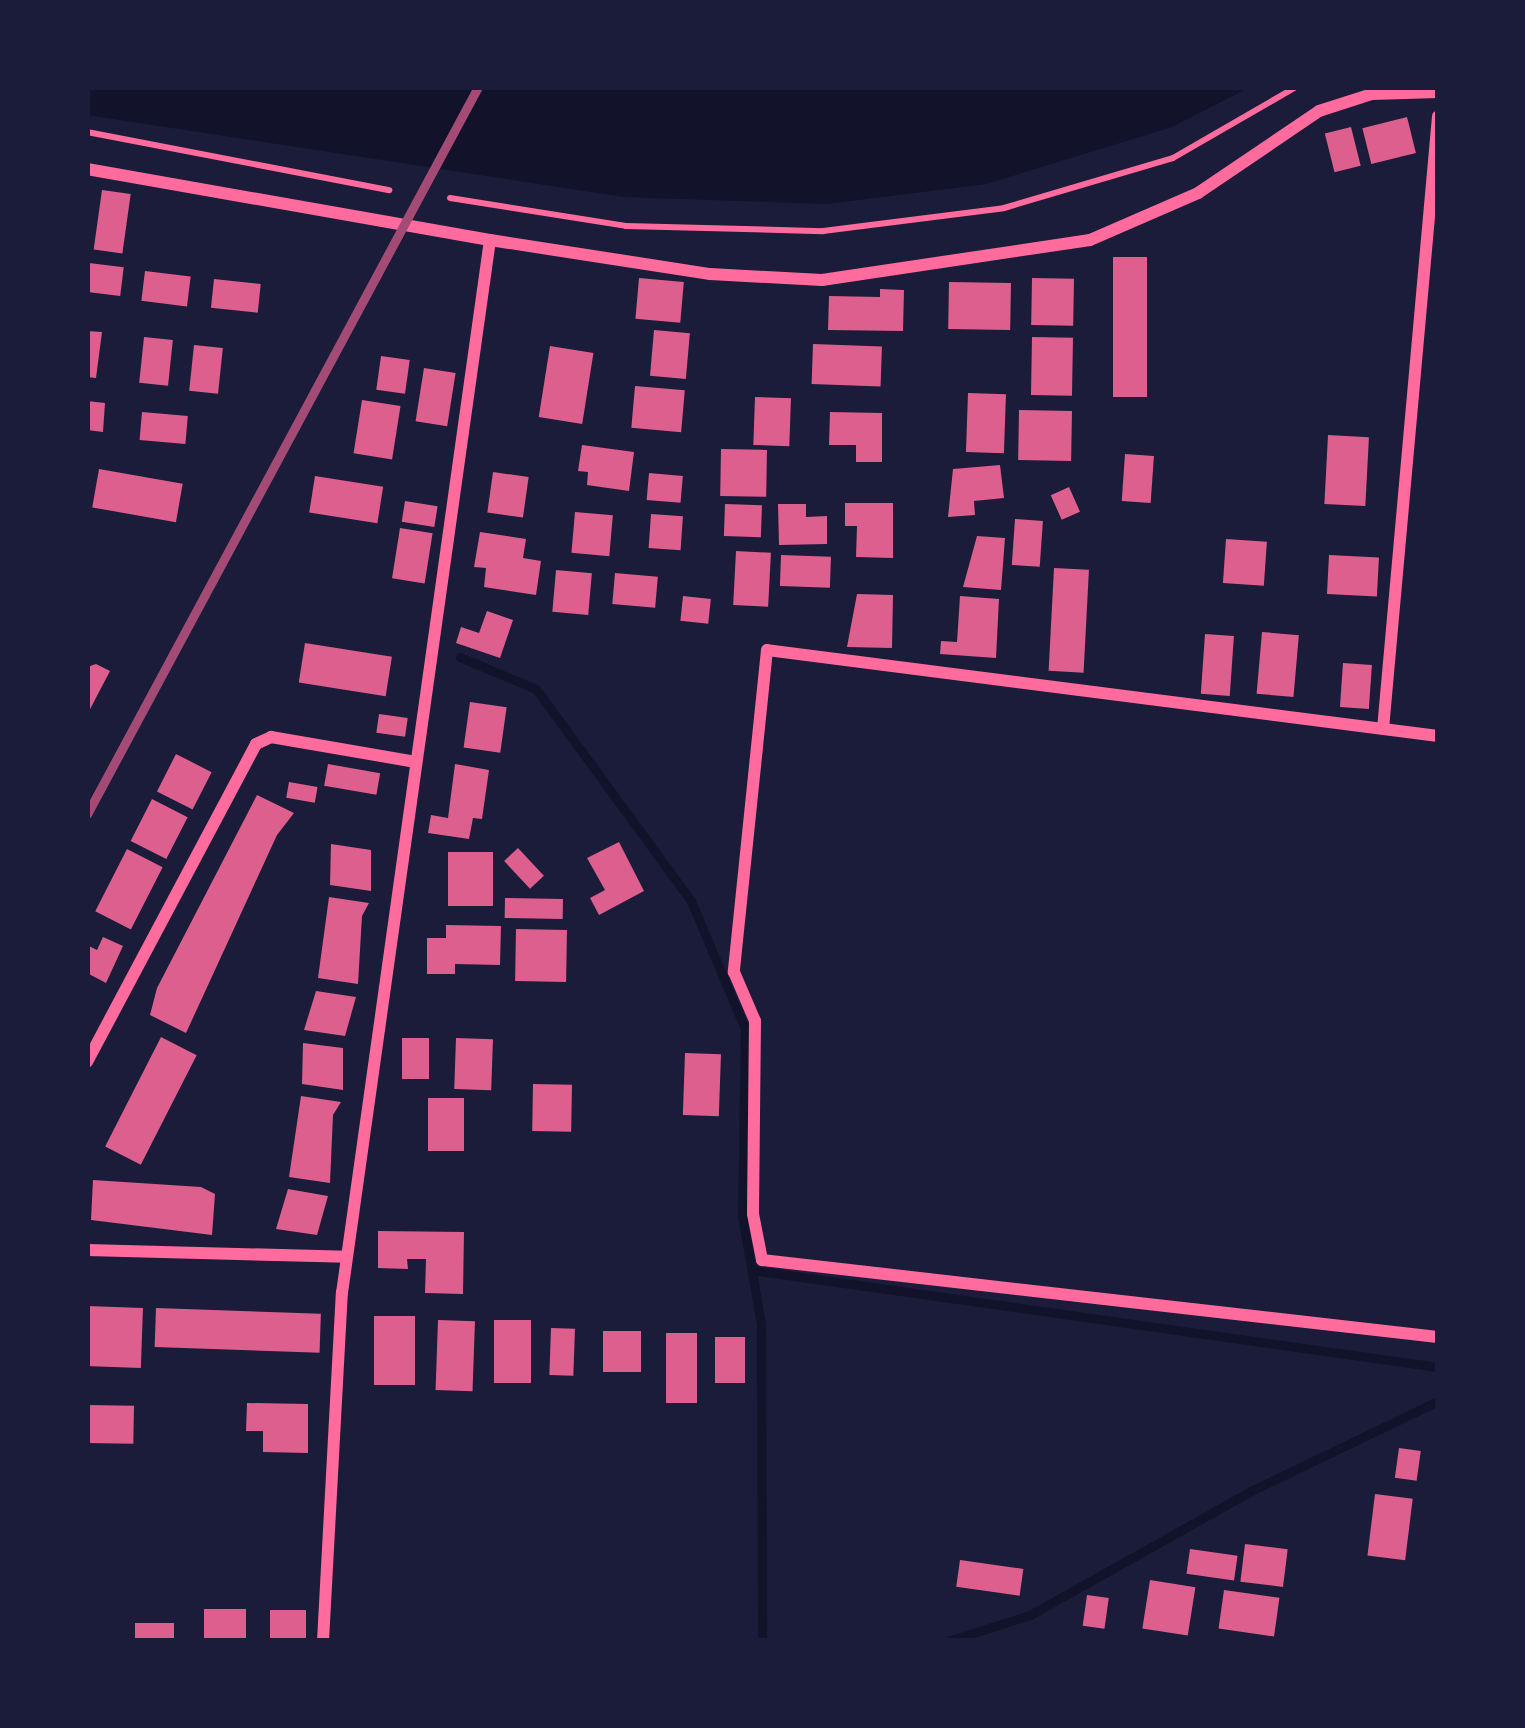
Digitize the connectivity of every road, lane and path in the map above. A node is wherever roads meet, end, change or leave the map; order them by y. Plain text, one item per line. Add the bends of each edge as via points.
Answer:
1 (1296, 87) edge
2 (1377, 90) edge
3 (1438, 92) edge
4 (1438, 116) edge
5 (87, 132) edge
6 (87, 170) edge
7 (389, 190) dead end
8 (450, 198) dead end
9 (490, 240) junction
10 (1384, 729) junction
11 (1438, 736) edge
12 (416, 762) junction
13 (87, 1062) edge
14 (87, 1250) edge
15 (346, 1257) junction
16 (1438, 1337) edge
17 (323, 1641) edge

1 - 8 path via 1172,158 981,211 801,230 626,226
2 - 3 street
2 - 9 street via 1319,111 1198,193 1090,241 822,280 710,274
4 - 10 street
5 - 7 path
6 - 9 street
9 - 12 street
10 - 11 street
10 - 16 street via 767,650 734,972 754,1021 753,1214 761,1260
12 - 13 street via 271,737 256,744
12 - 15 street
14 - 15 street
15 - 17 street

